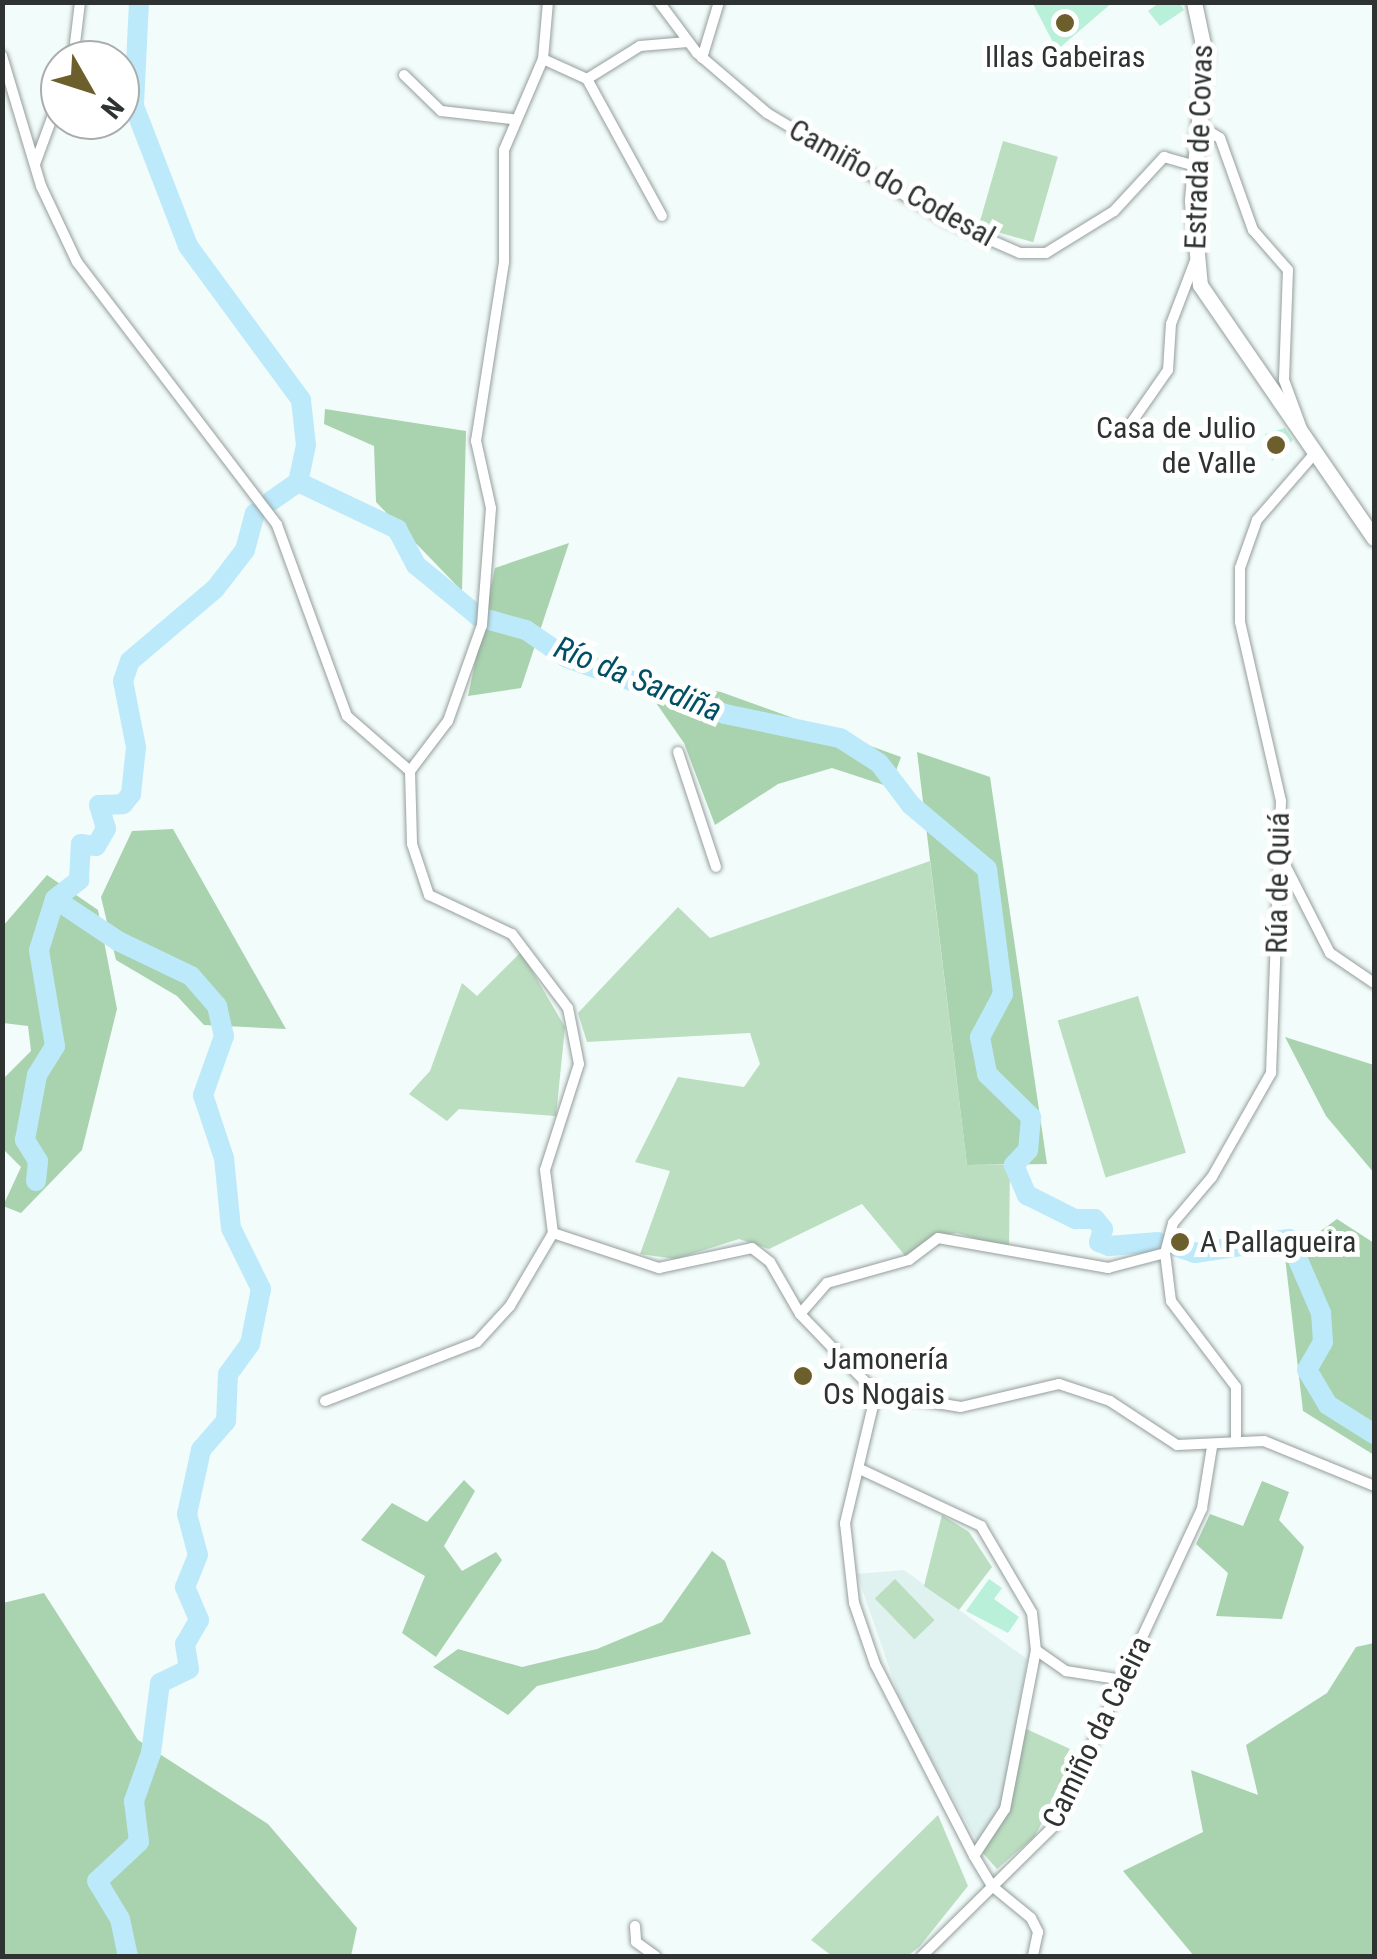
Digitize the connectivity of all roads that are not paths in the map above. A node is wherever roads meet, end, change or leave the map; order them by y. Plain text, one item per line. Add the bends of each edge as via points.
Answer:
1 (80, 2) edge
2 (548, 2) edge
3 (658, 2) edge
4 (719, 2) edge
5 (1194, 2) edge
6 (75, 40) edge
7 (688, 42) junction
8 (2, 56) edge
9 (702, 58) junction
10 (543, 59) junction
11 (404, 75) dead end
12 (587, 79) junction
13 (512, 119) junction
14 (1200, 126) junction
15 (44, 140) edge
16 (36, 164) junction
17 (1195, 166) junction
18 (662, 216) dead end
19 (1195, 261) junction
20 (1129, 426) dead end
21 (1304, 435) junction
22 (1316, 452) junction
23 (1374, 538) edge
24 (678, 752) dead end
25 (410, 772) junction
26 (1280, 856) junction
27 (716, 867) dead end
28 (1374, 983) edge
29 (553, 1232) junction
30 (1166, 1253) junction
31 (800, 1314) junction
32 (876, 1393) junction
33 (325, 1402) dead end
34 (1236, 1442) junction
35 (1212, 1446) junction
36 (862, 1470) junction
37 (1374, 1486) edge
38 (1036, 1650) junction
39 (1117, 1679) junction
40 (974, 1856) junction
41 (992, 1886) junction
42 (634, 1926) dead end
43 (655, 1956) edge
44 (922, 1956) edge
45 (1033, 1956) edge

1 - 6 street
2 - 10 street
3 - 7 street, Camiño do Codesal
4 - 9 street
5 - 14 main road, Estrada de Covas via 1205,54
7 - 9 street, Camiño do Codesal
7 - 12 street via 640,46
8 - 16 street
9 - 17 street, Camiño do Codesal via 767,113 949,222 1030,256 1114,210 1156,161 1172,157
10 - 12 street
10 - 13 street
11 - 13 street via 442,112
12 - 18 street
13 - 25 street via 502,282 476,441 492,508 482,625 448,721
14 - 17 main road, Estrada de Covas
14 - 21 street via 1220,138 1253,230 1288,270 1284,380
15 - 16 street
16 - 25 street via 77,262 111,314 195,408 277,526 347,716
17 - 19 main road, Estrada de Covas
19 - 20 street via 1171,324 1168,370
19 - 21 main road, Estrada de Covas via 1215,312
21 - 22 main road, Estrada de Covas
22 - 23 main road, Estrada de Covas
22 - 26 street, Rúa de Quiá via 1266,508 1240,568 1240,622 1281,801
24 - 27 street
25 - 29 street via 412,844 428,896 520,940 573,1020 579,1064 544,1170
26 - 28 street via 1330,953
26 - 30 street, Rúa de Quiá via 1271,1072 1212,1177 1174,1223
29 - 31 street via 659,1268 752,1248 770,1262
29 - 33 street via 510,1306 477,1342
30 - 31 street via 1108,1268 938,1238 910,1260 827,1284
30 - 34 street via 1172,1302 1236,1388
31 - 32 street
32 - 35 street via 960,1406 1059,1384 1110,1401 1177,1444
32 - 36 street
34 - 35 street
34 - 37 street via 1264,1441
35 - 39 street, Camiño da Caeira via 1202,1508 1160,1609
36 - 38 street via 981,1526 1032,1613
36 - 40 street via 845,1523 854,1603 883,1681
38 - 39 street via 1066,1671
38 - 40 street via 1005,1809
39 - 41 street, Camiño da Caeira via 1109,1714 1054,1826
40 - 41 street
41 - 44 street, Camiño da Caeira
41 - 45 street via 1031,1918 1038,1932
42 - 43 street via 636,1942

